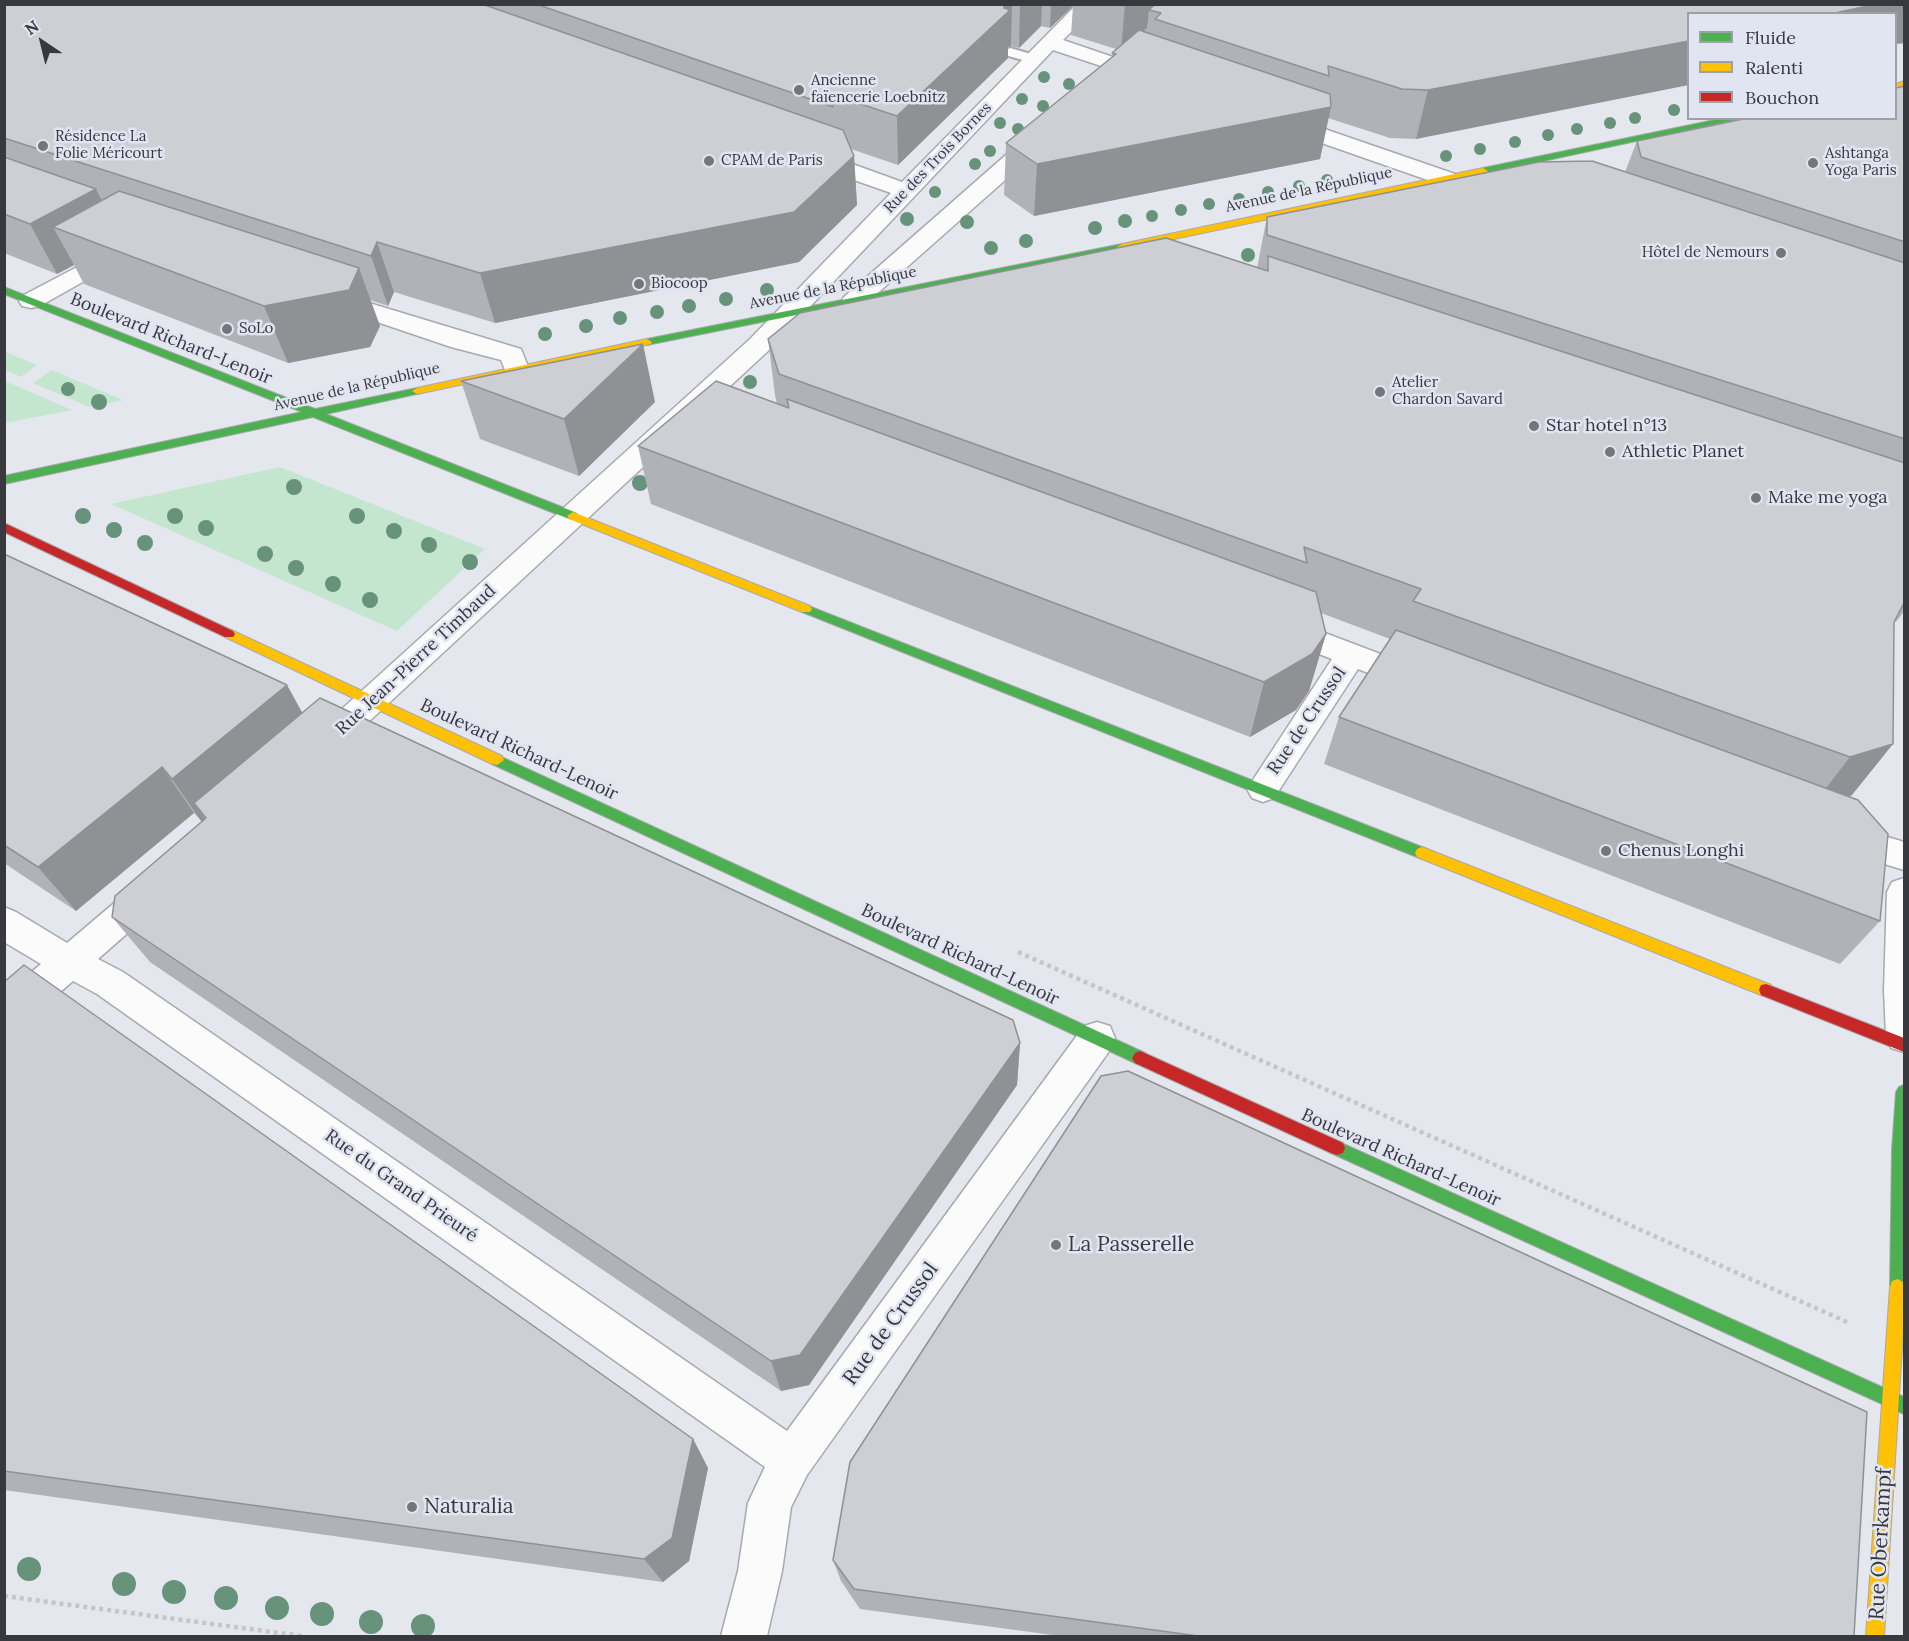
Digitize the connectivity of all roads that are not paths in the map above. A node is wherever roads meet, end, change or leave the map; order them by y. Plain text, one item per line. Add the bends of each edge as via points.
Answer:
1 (1089, 4) edge
2 (1049, 42) junction
3 (1010, 52) dead end
4 (1033, 59) junction
5 (1130, 59) junction
6 (1104, 81) edge
7 (1174, 84) edge
8 (1260, 114) edge
9 (1059, 120) edge
10 (1729, 120) edge
11 (795, 151) edge
12 (1474, 173) junction
13 (1446, 179) junction
14 (1519, 190) edge
15 (908, 191) junction
16 (131, 235) edge
17 (1133, 244) junction
18 (1167, 265) edge
19 (4, 291) edge
20 (308, 291) edge
21 (31, 301) junction
22 (853, 302) junction
23 (789, 314) junction
24 (516, 369) junction
25 (691, 407) junction
26 (310, 414) junction
27 (718, 418) edge
28 (4, 480) edge
29 (573, 516) junction
30 (4, 527) edge
31 (1252, 617) edge
32 (1352, 654) junction
33 (1441, 689) edge
34 (371, 701) junction
35 (300, 765) edge
36 (1263, 789) junction
37 (1818, 828) edge
38 (1905, 855) edge
39 (177, 871) edge
40 (1905, 892) edge
41 (4, 922) edge
42 (70, 963) junction
43 (4, 1018) edge
44 (1905, 1036) edge
45 (1097, 1038) junction
46 (1905, 1045) edge
47 (1905, 1092) edge
48 (1890, 1400) junction
49 (1905, 1406) edge
50 (792, 1460) junction
51 (744, 1636) edge
52 (1875, 1636) edge

1 - 2 street, Rue des Trois Bornes
2 - 4 street, Rue des Trois Bornes
2 - 5 street
3 - 4 lane
4 - 15 street, Rue des Trois Bornes
5 - 6 street
5 - 7 street
8 - 13 street
9 - 22 street
10 - 12 street, Avenue de la République
11 - 15 street
12 - 13 street, Avenue de la République
12 - 14 street
13 - 17 street, Avenue de la République
15 - 23 street, Rue des Trois Bornes
16 - 21 street
17 - 18 street
17 - 22 street, Avenue de la République
19 - 21 street, Boulevard Richard-Lenoir
20 - 24 street via 512,355
21 - 26 street, Boulevard Richard-Lenoir
22 - 23 street, Avenue de la République
23 - 24 street, Avenue de la République
23 - 25 street, Rue Jean-Pierre Timbaud
24 - 26 street, Avenue de la République
25 - 27 street
25 - 29 street, Rue Jean-Pierre Timbaud
26 - 28 street, Avenue de la République
26 - 29 street, Boulevard Richard-Lenoir
29 - 34 street, Rue Jean-Pierre Timbaud
29 - 36 street, Boulevard Richard-Lenoir
30 - 34 street, Boulevard Richard-Lenoir
31 - 32 street
32 - 33 street
32 - 36 street, Rue de Crussol
34 - 35 street, Rue Jean-Pierre Timbaud
34 - 45 street, Boulevard Richard-Lenoir
36 - 46 street, Boulevard Richard-Lenoir
37 - 38 street
39 - 42 street
40 - 44 street
41 - 42 street, Rue du Grand Prieuré
42 - 43 street
42 - 50 street, Rue du Grand Prieuré via 110,983
45 - 48 street, Boulevard Richard-Lenoir
45 - 50 street, Rue de Crussol
47 - 48 street, Rue Oberkampf
48 - 49 street, Boulevard Richard-Lenoir
48 - 52 street, Rue Oberkampf
50 - 51 street, Rue de Crussol via 770,1503 760,1571

